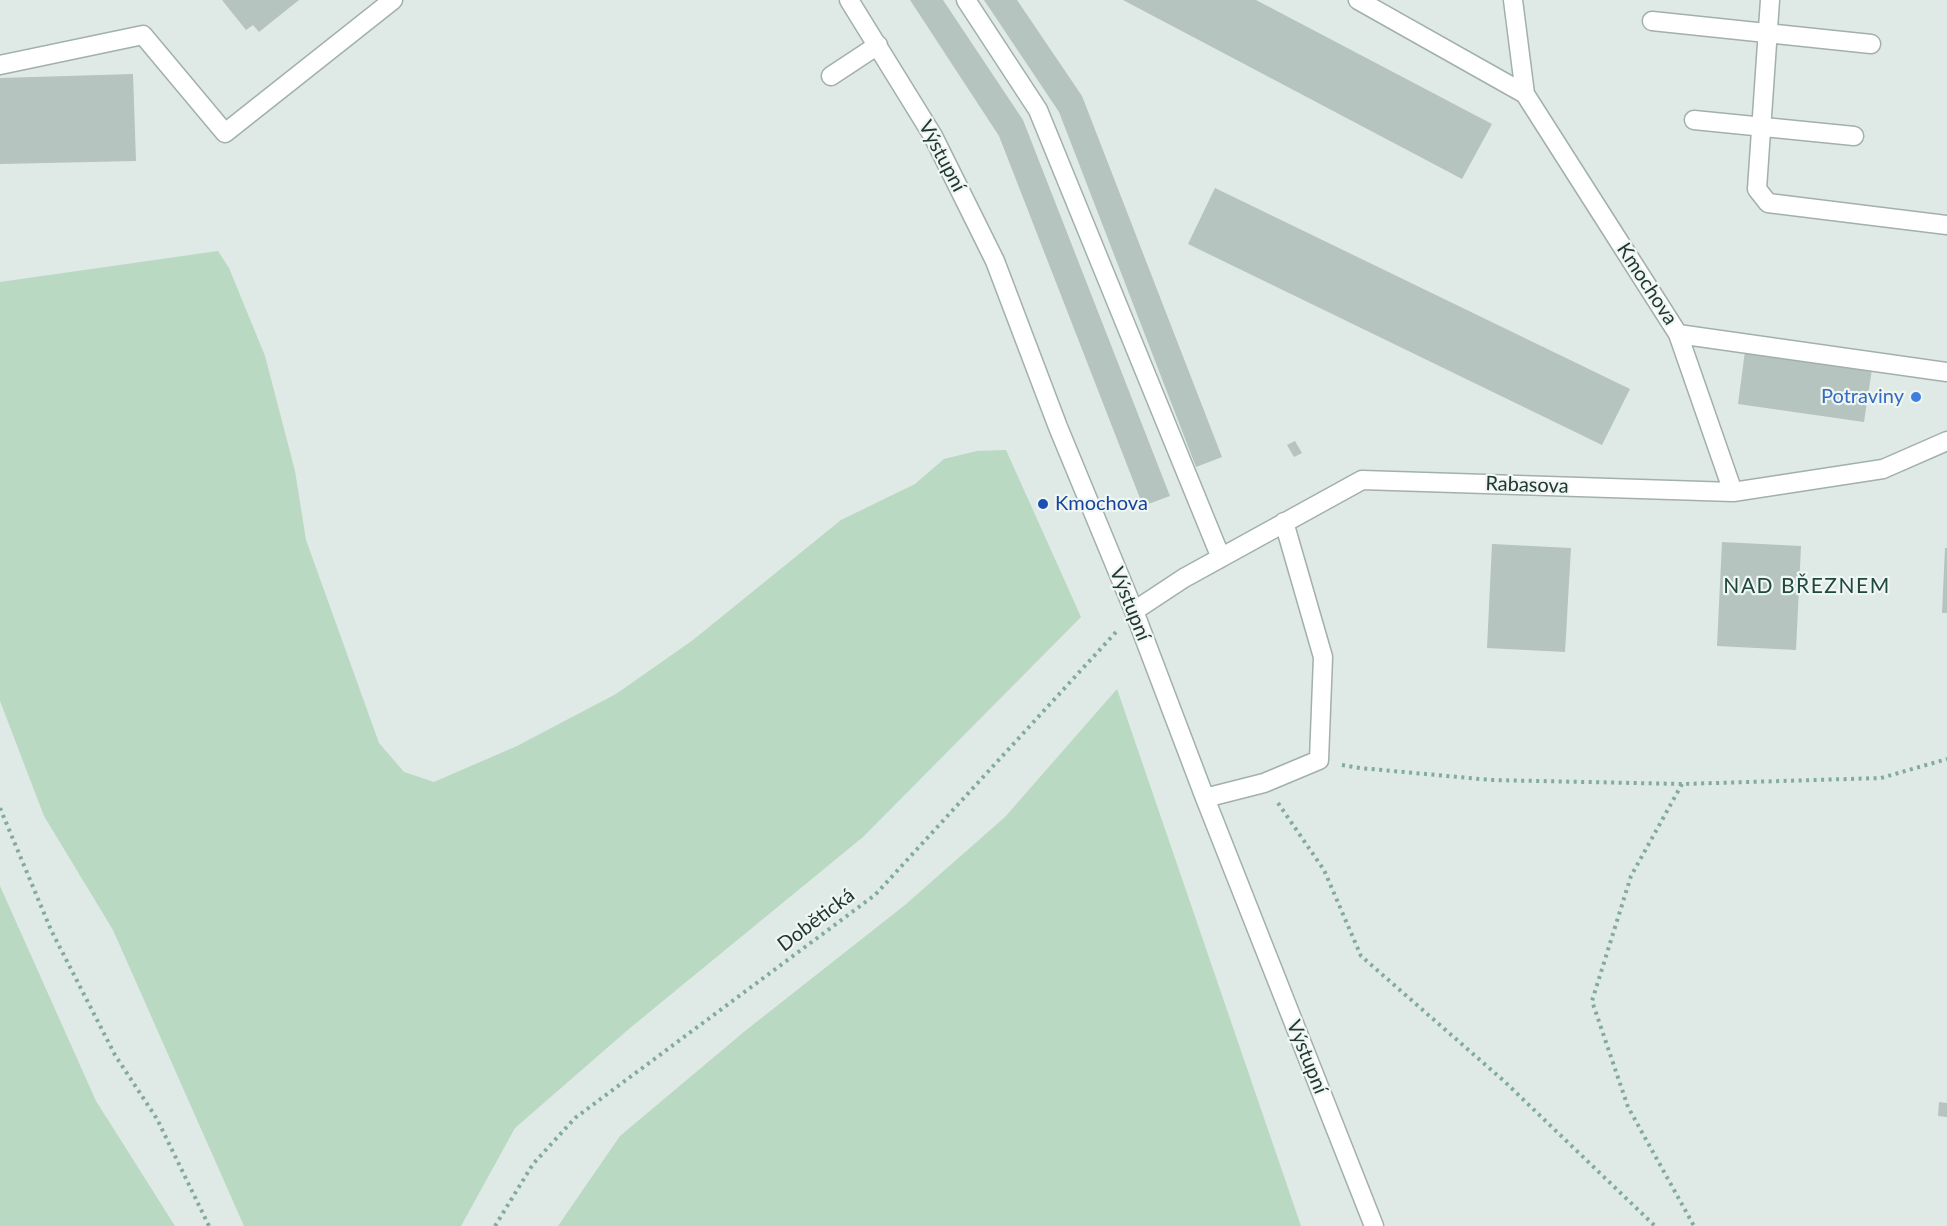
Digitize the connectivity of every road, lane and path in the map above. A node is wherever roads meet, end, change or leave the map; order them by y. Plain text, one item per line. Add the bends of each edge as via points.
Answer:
1 (393, 0) edge
2 (849, 0) edge
3 (966, 0) edge
4 (1358, 0) edge
5 (1514, 0) edge
6 (1770, 0) edge
7 (1652, 21) dead end
8 (1768, 33) junction
9 (1871, 44) dead end
10 (878, 45) junction
11 (0, 65) edge
12 (831, 76) dead end
13 (1525, 94) junction
14 (1694, 120) dead end
15 (1760, 126) junction
16 (1854, 136) dead end
17 (1947, 225) edge
18 (1678, 334) junction
19 (1947, 372) edge
20 (1947, 441) edge
21 (1733, 492) junction
22 (1284, 522) junction
23 (1221, 558) junction
24 (1134, 611) junction
25 (1947, 759) edge
26 (1319, 760) junction
27 (1264, 783) junction
28 (1682, 784) junction
29 (1205, 798) junction
30 (0, 808) edge
31 (209, 1226) edge
32 (495, 1226) edge
33 (1374, 1226) edge
34 (1654, 1226) edge
35 (1694, 1226) edge

1 - 11 street via 225,133 143,35
2 - 10 street, Výstupní
3 - 23 street via 1038,110
4 - 13 street, Kmochova
5 - 13 street, Kmochova
6 - 8 street
7 - 8 street
8 - 9 street
8 - 15 street
10 - 12 street
10 - 24 street, Výstupní via 933,136 995,261
13 - 18 street, Kmochova
14 - 15 street
15 - 16 street
15 - 17 street via 1757,189 1768,203
18 - 19 street
18 - 21 street, Kmochova
20 - 21 street, Rabasova via 1883,469
21 - 22 street, Rabasova via 1362,480
22 - 23 street, Rabasova
22 - 26 street via 1323,657
23 - 24 street, Rabasova
24 - 29 street, Výstupní
24 - 32 path, Dobětická via 875,895 575,1119 533,1164
25 - 28 path via 1881,778
26 - 27 street
26 - 28 path via 1360,768 1491,780
27 - 29 street
27 - 34 path via 1324,870 1361,956 1504,1081
28 - 35 path via 1630,876 1592,1001 1628,1107
29 - 33 street, Výstupní
30 - 31 path via 51,930 115,1055 157,1119

